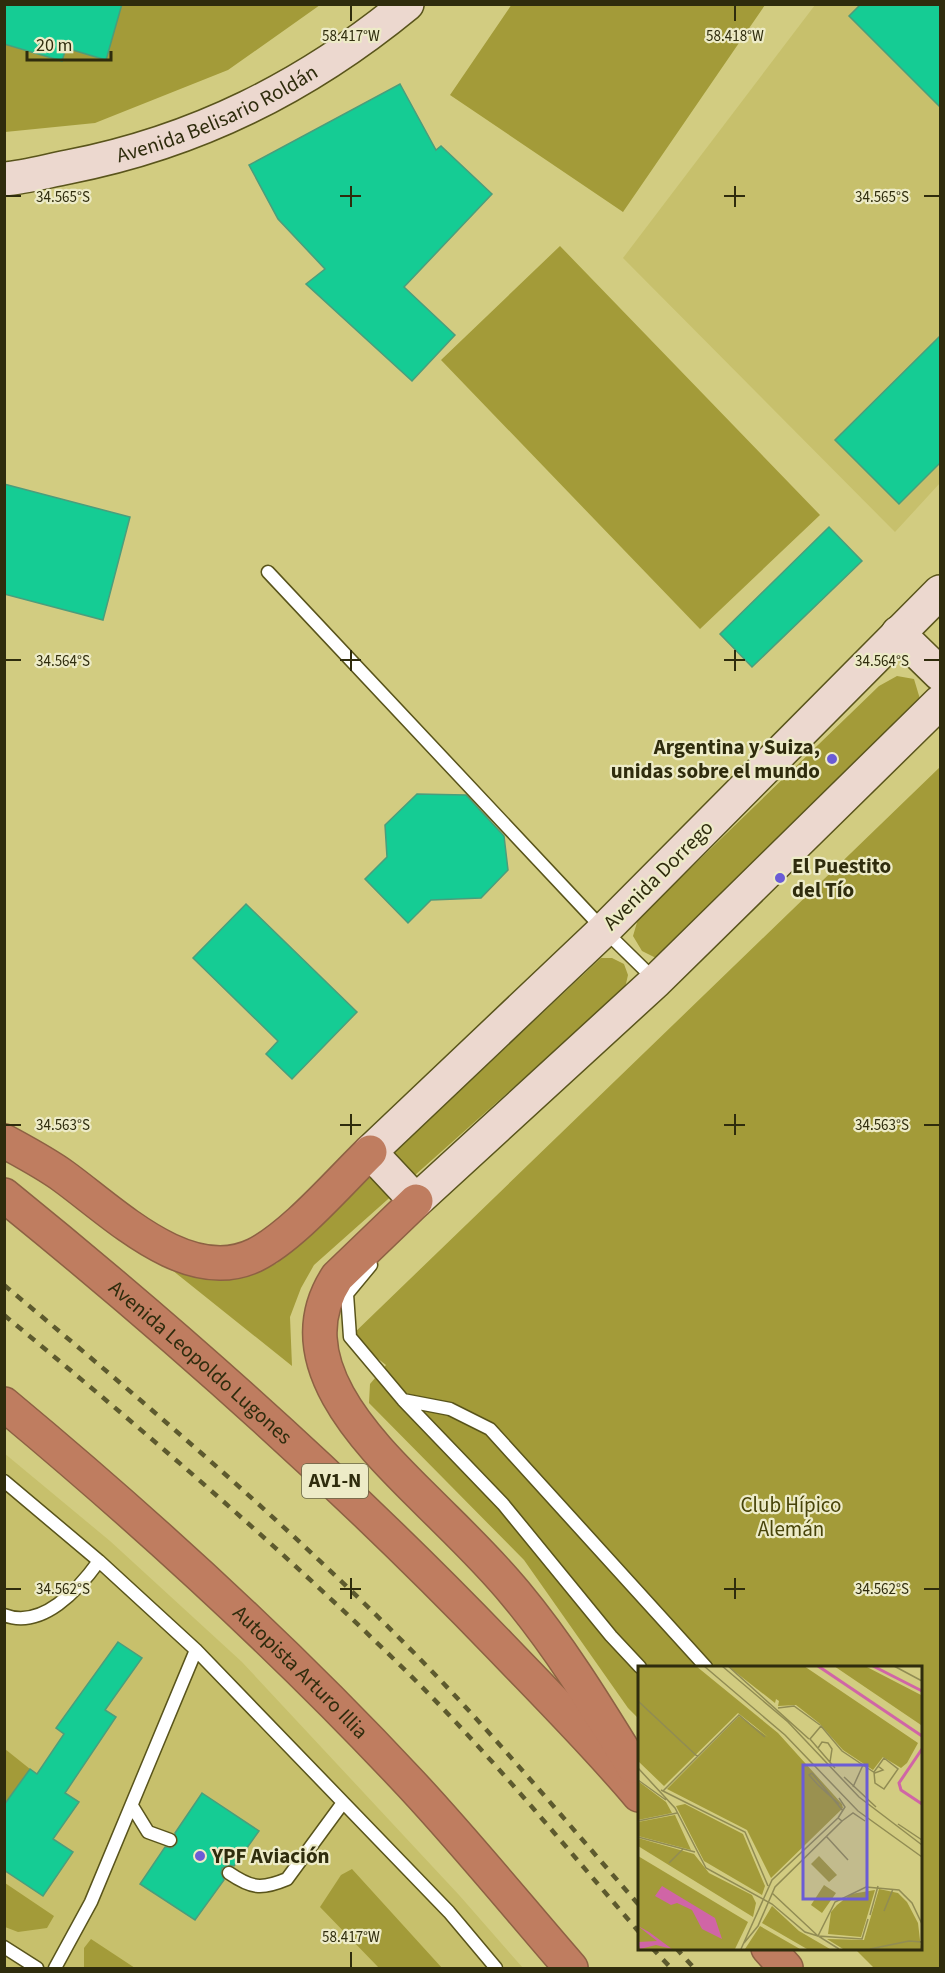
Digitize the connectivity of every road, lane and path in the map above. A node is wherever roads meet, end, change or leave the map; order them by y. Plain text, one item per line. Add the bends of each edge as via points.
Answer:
1 (407, 4) edge
2 (4, 178) edge
3 (267, 572) dead end
4 (940, 592) edge
5 (898, 633) junction
6 (940, 674) edge
7 (940, 702) edge
8 (604, 930) junction
9 (660, 986) junction
10 (4, 1141) edge
11 (370, 1152) junction
12 (4, 1195) edge
13 (416, 1210) junction
14 (404, 1400) junction
15 (4, 1404) edge
16 (4, 1481) edge
17 (99, 1561) junction
18 (4, 1615) edge
19 (196, 1650) junction
20 (639, 1666) edge
21 (705, 1666) edge
22 (638, 1773) edge
23 (638, 1794) edge
24 (342, 1804) junction
25 (132, 1806) junction
26 (170, 1840) dead end
27 (229, 1873) dead end
28 (4, 1947) edge
29 (770, 1949) edge
30 (490, 1966) edge
31 (36, 1968) edge
32 (55, 1968) edge
33 (571, 1968) edge
34 (786, 1968) edge

1 - 2 main road, Avenida Belisario Roldán via 301,82 260,103 163,143 102,160
3 - 8 lane
4 - 5 main road, Avenida Dorrego
5 - 6 main road
5 - 8 main road, Avenida Dorrego
7 - 9 main road
8 - 9 lane
8 - 11 main road, Avenida Dorrego
9 - 13 main road
10 - 11 highway via 60,1173 147,1239 202,1263 231,1263 255,1255 288,1231
11 - 13 main road
12 - 23 highway, Avenida Leopoldo Lugones / AV1-N via 124,1294 326,1473 417,1559
13 - 14 lane via 347,1294 350,1337
13 - 22 highway via 331,1286 322,1314 320,1350 330,1379 371,1445 516,1594 571,1666
14 - 20 lane via 503,1504
14 - 21 lane via 450,1409 490,1429
15 - 33 highway, Autopista Arturo Illia via 116,1498 264,1635 411,1785
16 - 17 lane
17 - 18 lane via 47,1612 30,1619
17 - 19 lane
19 - 24 lane
19 - 25 lane
24 - 27 lane via 287,1879 273,1885 249,1886
24 - 30 lane via 449,1912
25 - 26 lane via 148,1832
25 - 32 lane via 91,1902
28 - 31 lane
29 - 34 highway

